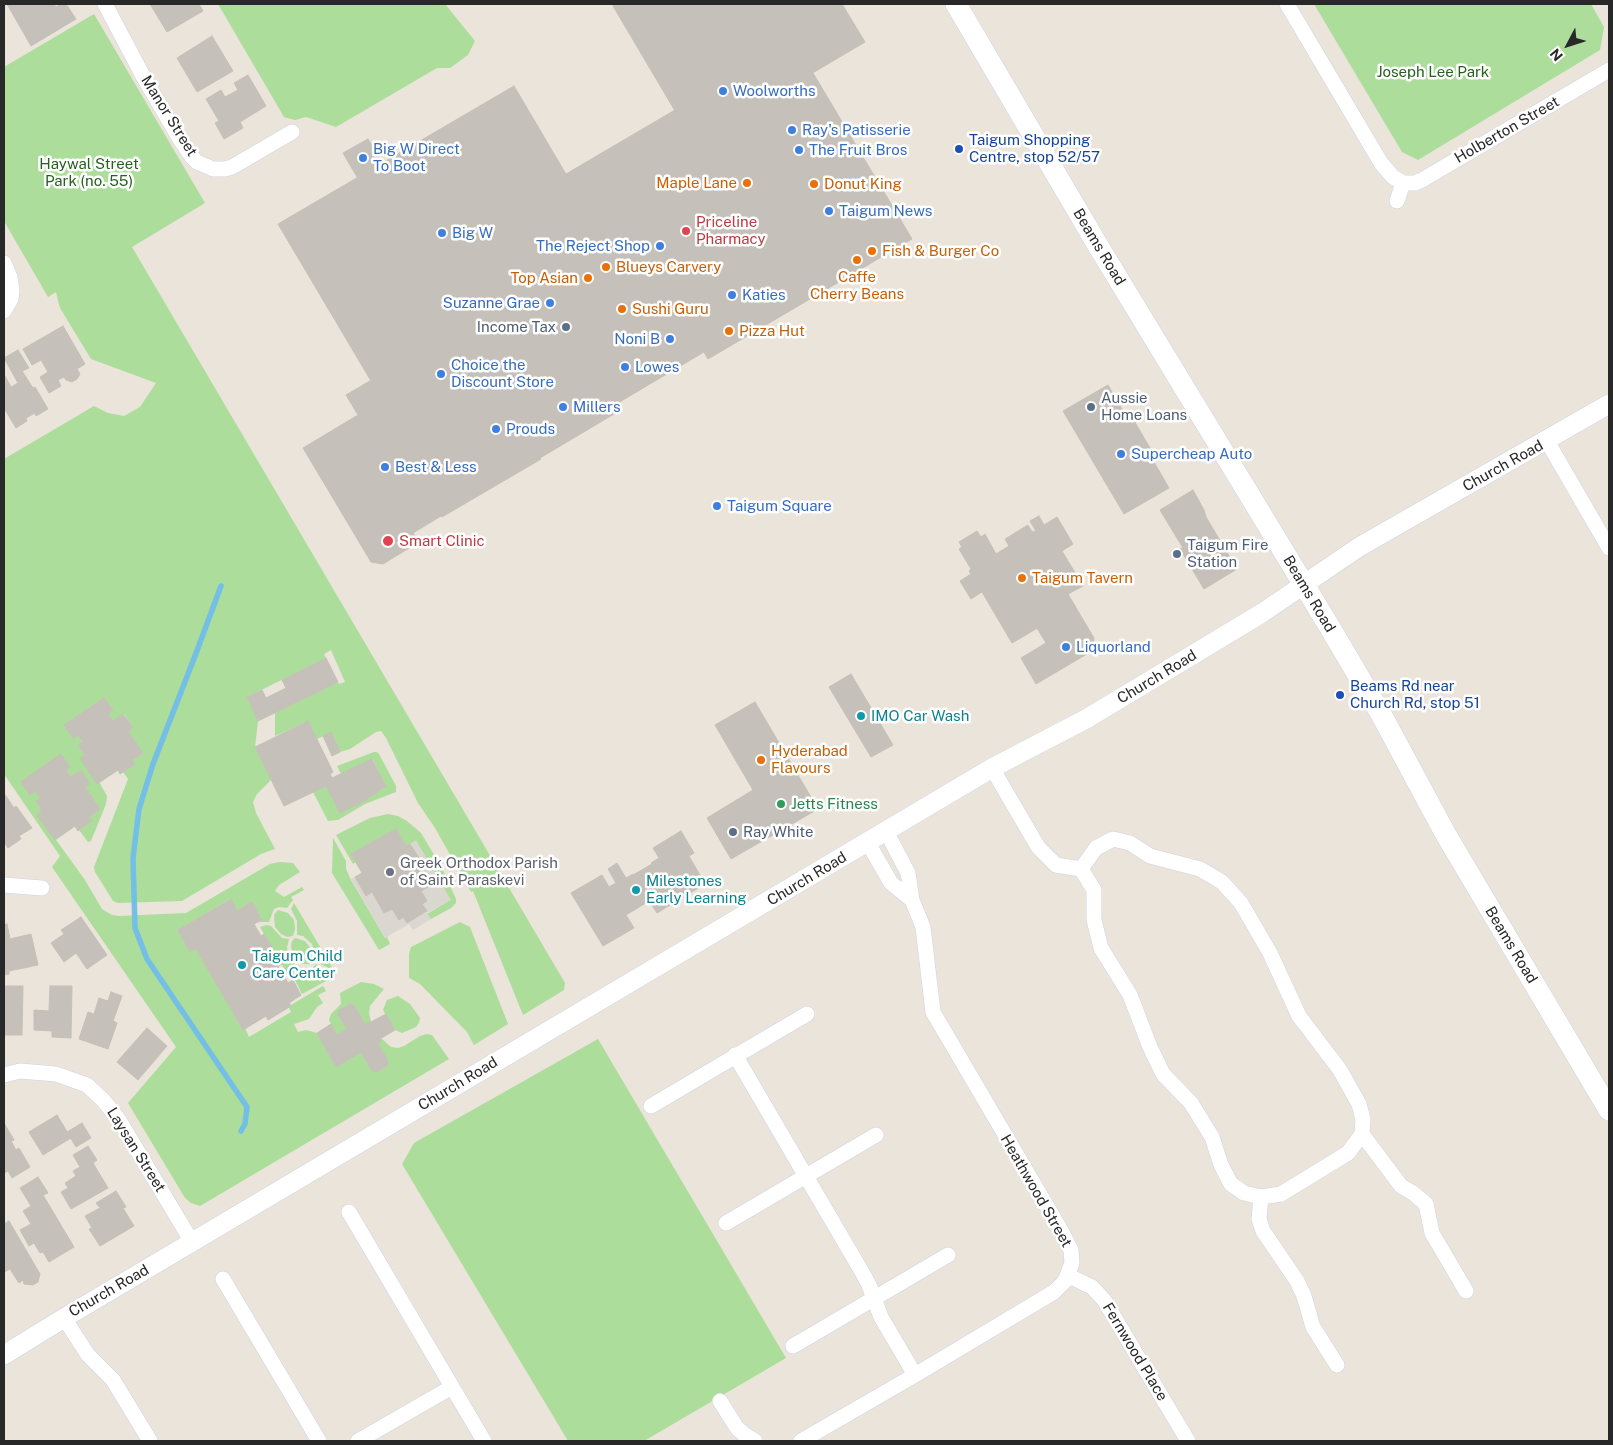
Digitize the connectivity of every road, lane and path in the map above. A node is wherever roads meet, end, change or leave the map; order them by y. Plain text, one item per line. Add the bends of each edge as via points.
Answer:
1 (105, 4) edge
2 (956, 4) edge
3 (1287, 4) edge
4 (1609, 70) edge
5 (292, 132) dead end
6 (1403, 183) junction
7 (1397, 201) dead end
8 (4, 263) edge
9 (4, 311) edge
10 (1609, 404) edge
11 (1547, 441) junction
12 (1609, 548) edge
13 (1304, 584) junction
14 (992, 768) junction
15 (886, 832) junction
16 (868, 843) junction
17 (1081, 869) junction
18 (4, 885) edge
19 (42, 888) dead end
20 (912, 900) junction
21 (807, 1014) dead end
22 (734, 1056) junction
23 (4, 1075) edge
24 (651, 1106) dead end
25 (1609, 1110) edge
26 (1362, 1134) junction
27 (876, 1135) dead end
28 (806, 1176) junction
29 (1260, 1197) junction
30 (349, 1212) dead end
31 (726, 1223) dead end
32 (192, 1242) junction
33 (948, 1255) dead end
34 (1069, 1276) junction
35 (223, 1279) dead end
36 (1466, 1291) dead end
37 (874, 1299) junction
38 (64, 1318) junction
39 (793, 1346) dead end
40 (4, 1355) edge
41 (1337, 1365) dead end
42 (915, 1375) junction
43 (452, 1387) junction
44 (720, 1401) dead end
45 (150, 1441) edge
46 (319, 1441) edge
47 (358, 1441) edge
48 (484, 1441) edge
49 (755, 1441) edge
50 (801, 1441) edge
51 (1188, 1441) edge

1 - 5 street, Manor Street via 144,78 197,162 213,169 232,167
2 - 13 main road, Beams Road via 1096,244
3 - 6 street via 1381,163
4 - 6 street, Holberton Street via 1422,180
6 - 7 street
8 - 9 street via 12,291
10 - 11 street, Church Road
11 - 12 street
11 - 13 street, Church Road via 1358,546
13 - 14 street, Church Road via 1086,720
13 - 25 main road, Beams Road via 1381,714 1445,833
14 - 15 street, Church Road
14 - 17 street via 1038,847 1056,865
15 - 16 street, Church Road
15 - 20 street, Heathwood Street via 908,873
16 - 20 street, Heathwood Street via 891,883
16 - 32 street, Church Road
17 - 26 street via 1096,848 1113,839 1130,843 1150,856 1200,869 1222,882 1241,903 1270,953 1299,1016 1340,1070 1358,1104 1363,1119
17 - 29 street via 1094,890 1094,920 1101,948 1130,995 1163,1074 1191,1103 1212,1137 1220,1165 1231,1184 1244,1193
18 - 19 street
20 - 34 street, Heathwood Street via 923,927 933,1012 1067,1242 1072,1256
21 - 22 street
22 - 24 street
22 - 28 street
23 - 32 street, Laysan Street via 20,1071 56,1074 87,1085 119,1120
26 - 29 street via 1348,1153 1281,1194
26 - 36 street via 1401,1186 1426,1204 1432,1233
27 - 28 street
28 - 31 street
28 - 37 street via 862,1272
29 - 41 street via 1259,1219 1263,1231 1297,1281 1313,1327
30 - 43 street
32 - 38 street, Church Road
33 - 37 street
34 - 42 street via 1054,1292
34 - 51 street, Fernwood Place via 1092,1287 1104,1300
35 - 46 street
37 - 39 street
37 - 42 street
38 - 40 street, Church Road
38 - 45 street via 88,1355 113,1380
42 - 50 street
43 - 47 street
43 - 48 street
44 - 49 street via 737,1428

